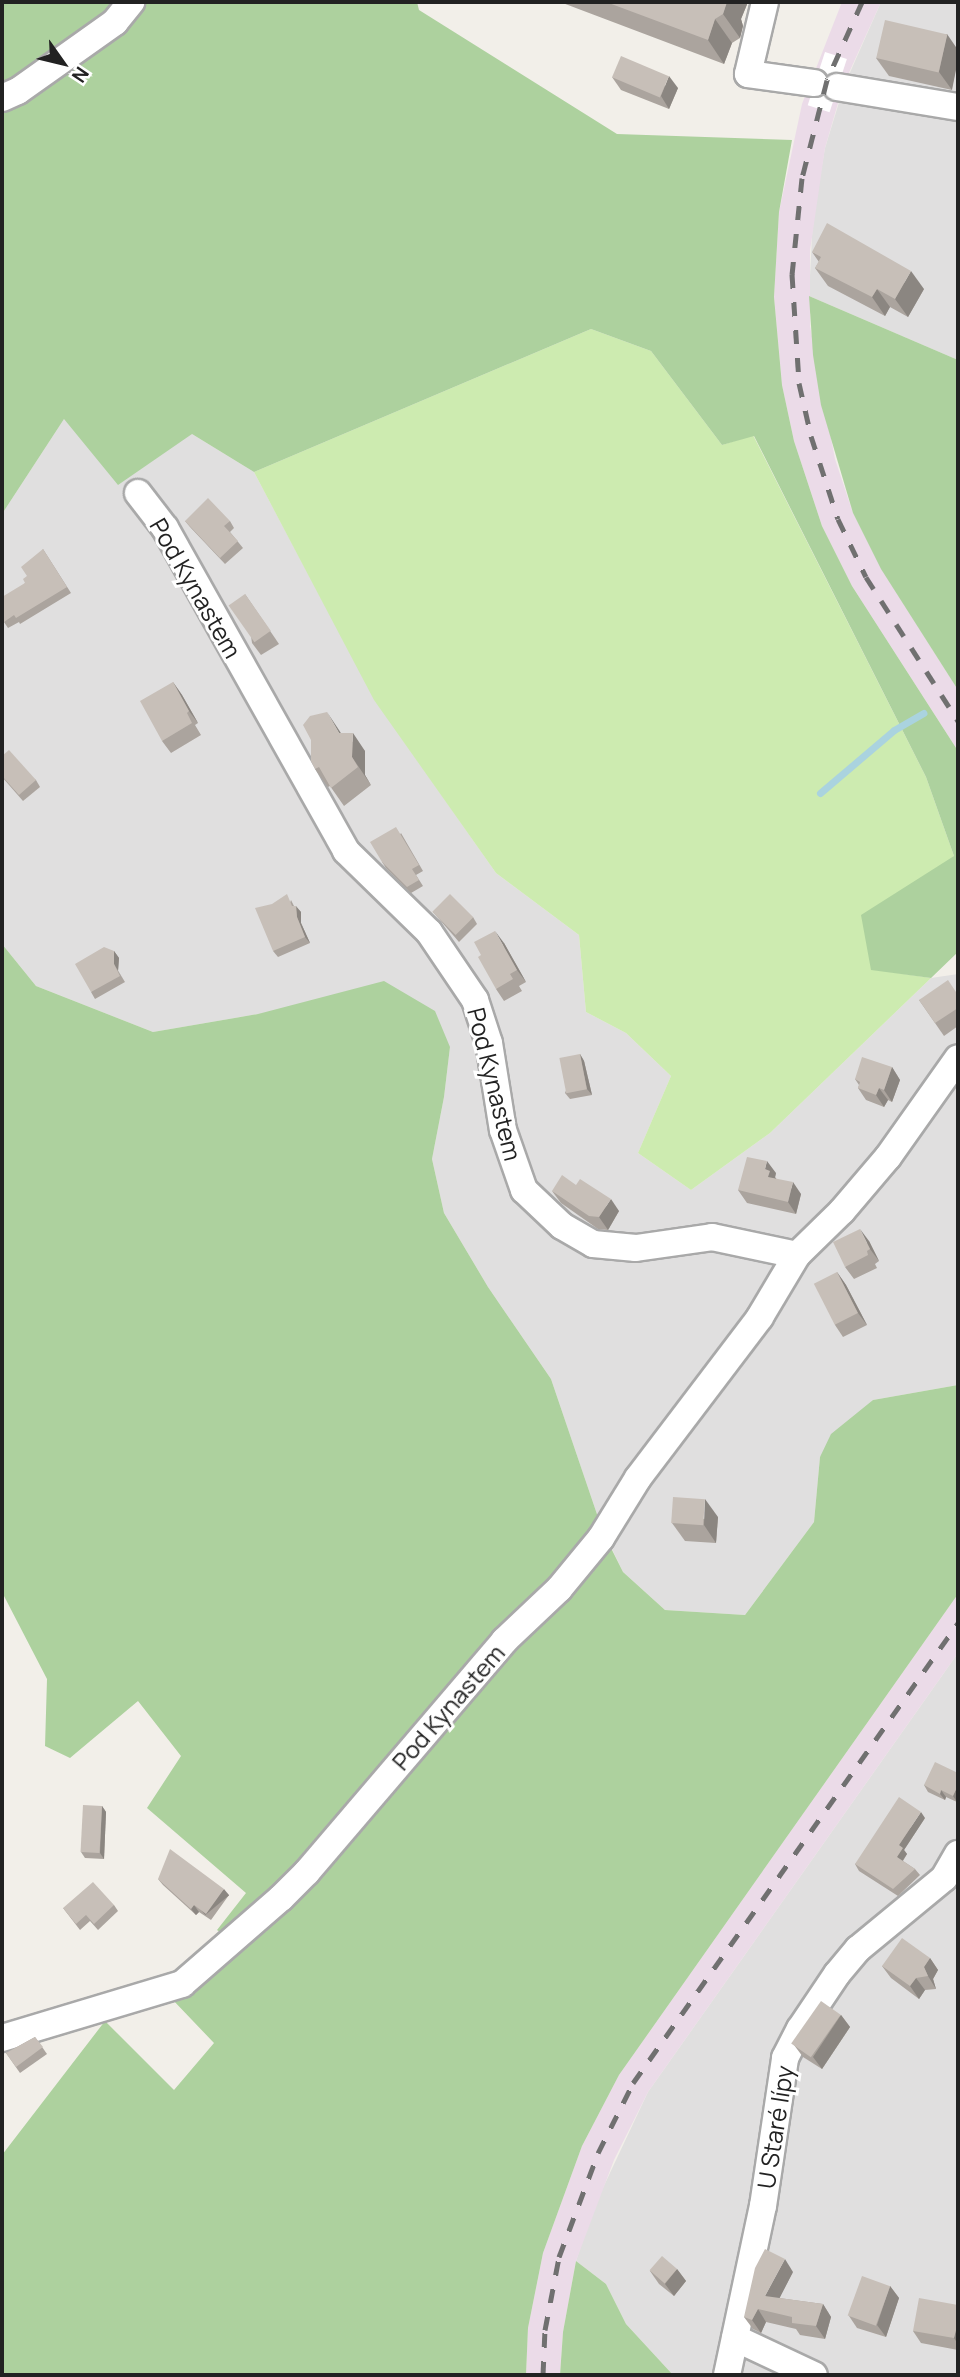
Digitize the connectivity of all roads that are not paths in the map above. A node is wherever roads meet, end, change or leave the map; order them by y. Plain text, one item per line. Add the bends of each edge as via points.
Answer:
1 (765, 2) edge
2 (123, 12) edge
3 (2, 98) edge
4 (958, 107) edge
5 (138, 493) dead end
6 (958, 1058) edge
7 (797, 1255) junction
8 (958, 1854) edge
9 (2, 2038) edge
10 (735, 2338) junction
11 (727, 2375) edge
12 (814, 2375) edge

1 - 4 street via 748,74
2 - 3 street via 18,91
5 - 7 street, Pod Kynastem via 165,528 346,851 429,932 475,1000 489,1043 503,1130 524,1190 562,1226 593,1244 636,1248 712,1237
6 - 7 street, Pod Kynastem via 888,1157
7 - 9 street, Pod Kynastem via 760,1317 638,1478 601,1538 559,1589 504,1641 307,1872 182,1984
8 - 10 street, U Staré lípy via 944,1878 858,1949 836,1974 785,2058 763,2206
10 - 11 street, U Staré lípy
10 - 12 street

